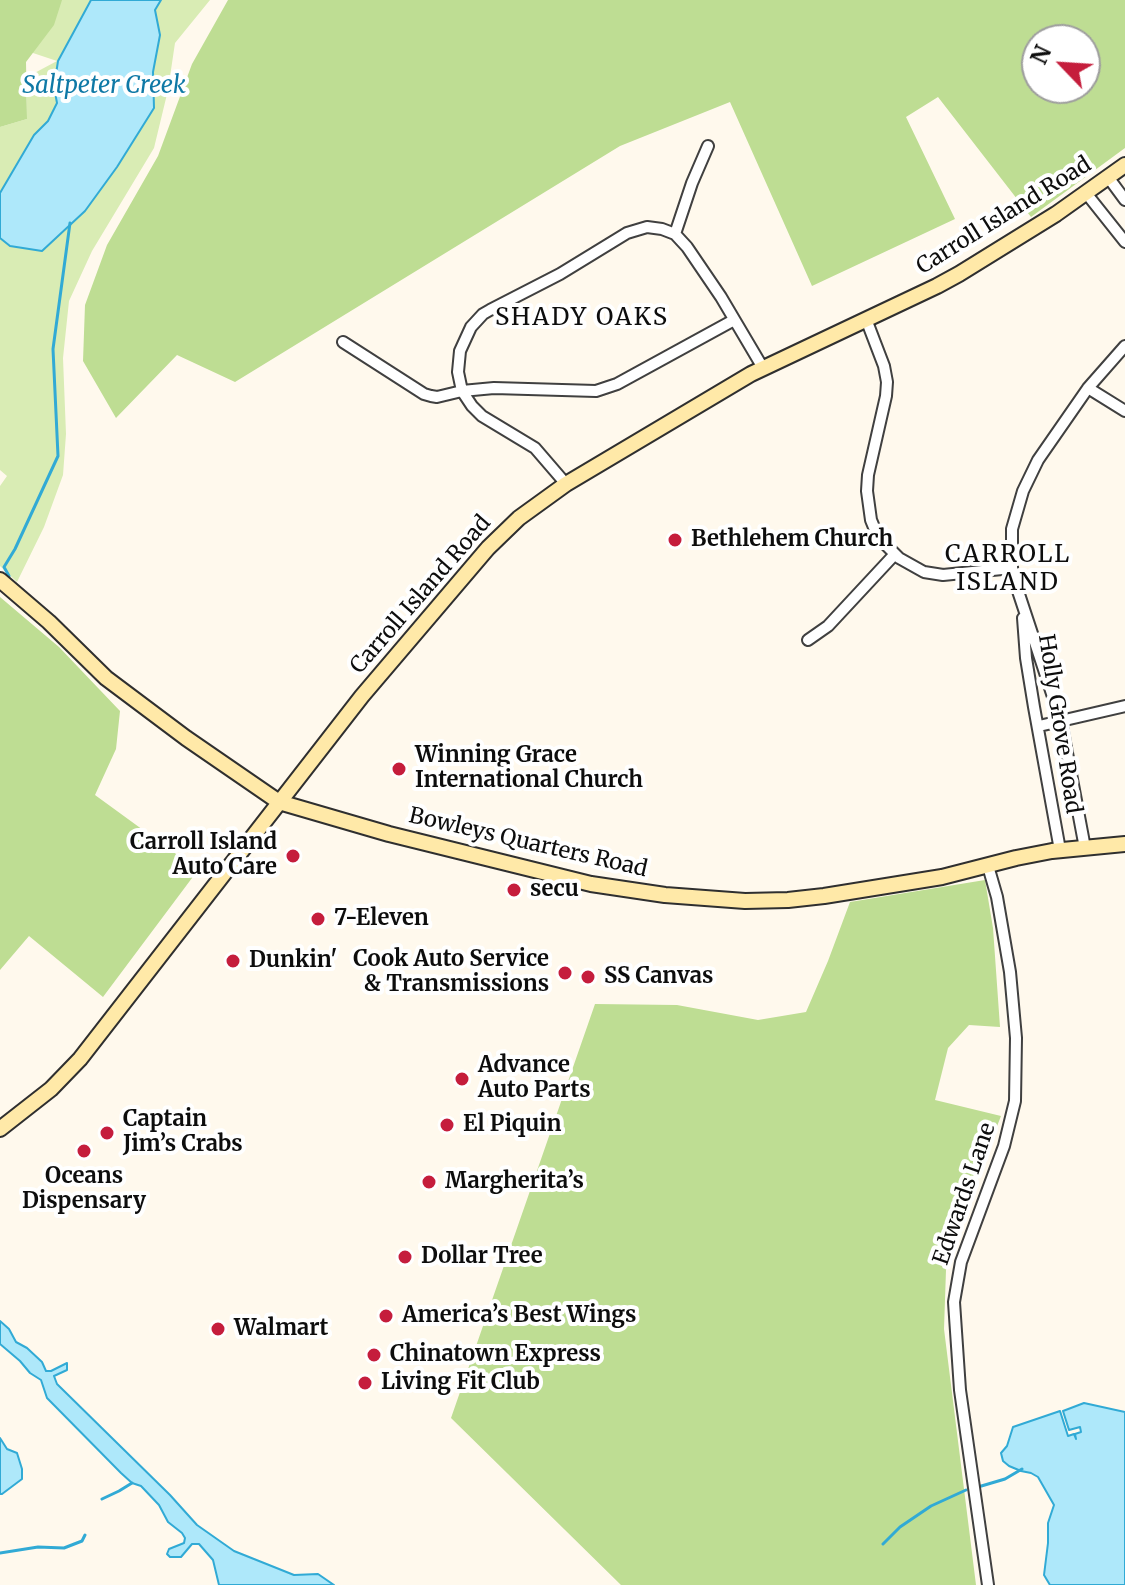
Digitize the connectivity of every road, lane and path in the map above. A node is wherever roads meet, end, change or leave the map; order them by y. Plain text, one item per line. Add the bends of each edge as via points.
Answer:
1 (708, 146) dead end
2 (1125, 165) edge
3 (1108, 177) junction
4 (1086, 193) junction
5 (1125, 200) edge
6 (675, 234) junction
7 (1125, 242) edge
8 (866, 319) junction
9 (734, 320) junction
10 (343, 342) dead end
11 (1125, 346) edge
12 (763, 368) junction
13 (1088, 388) junction
14 (462, 391) junction
15 (1125, 411) edge
16 (566, 484) junction
17 (895, 554) junction
18 (1012, 568) junction
19 (0, 580) edge
20 (1021, 604) junction
21 (808, 640) dead end
22 (1125, 706) edge
23 (1061, 721) junction
24 (1039, 726) junction
25 (279, 802) junction
26 (1125, 844) edge
27 (1085, 848) junction
28 (1060, 850) junction
29 (988, 866) junction
30 (0, 1129) edge
31 (988, 1585) edge

1 - 6 street
2 - 3 street, Carroll Island Road
3 - 4 street, Carroll Island Road
3 - 5 street
4 - 7 street
4 - 8 street, Carroll Island Road via 959,274
6 - 9 street
6 - 14 street via 655,227 633,230 483,314 460,351
8 - 12 street, Carroll Island Road
8 - 17 street via 887,382 868,475 868,505 878,537
9 - 12 street
9 - 14 street via 596,391
10 - 14 street via 424,394 437,397
11 - 13 street, Holly Grove Road
12 - 16 street, Carroll Island Road
13 - 15 street
13 - 18 street, Holly Grove Road via 1044,450 1023,491 1012,529
14 - 16 street via 482,416 535,448
16 - 25 street, Carroll Island Road via 488,548
17 - 18 street via 916,569 936,574
17 - 21 street via 828,626
18 - 20 street, Holly Grove Road
19 - 25 street, Bowleys Quarters Road via 127,695
20 - 23 street, Holly Grove Road
20 - 24 street, Holly Grove Road
22 - 23 street
23 - 24 street
23 - 27 street, Holly Grove Road
24 - 28 street, Holly Grove Road
25 - 29 street, Bowleys Quarters Road via 591,884 665,895 788,900
25 - 30 street, Carroll Island Road via 80,1059
26 - 27 street, Bowleys Quarters Road
27 - 28 street, Bowleys Quarters Road
28 - 29 street, Bowleys Quarters Road
29 - 31 street, Edwards Lane via 1010,972 1015,1101 961,1262 954,1319

